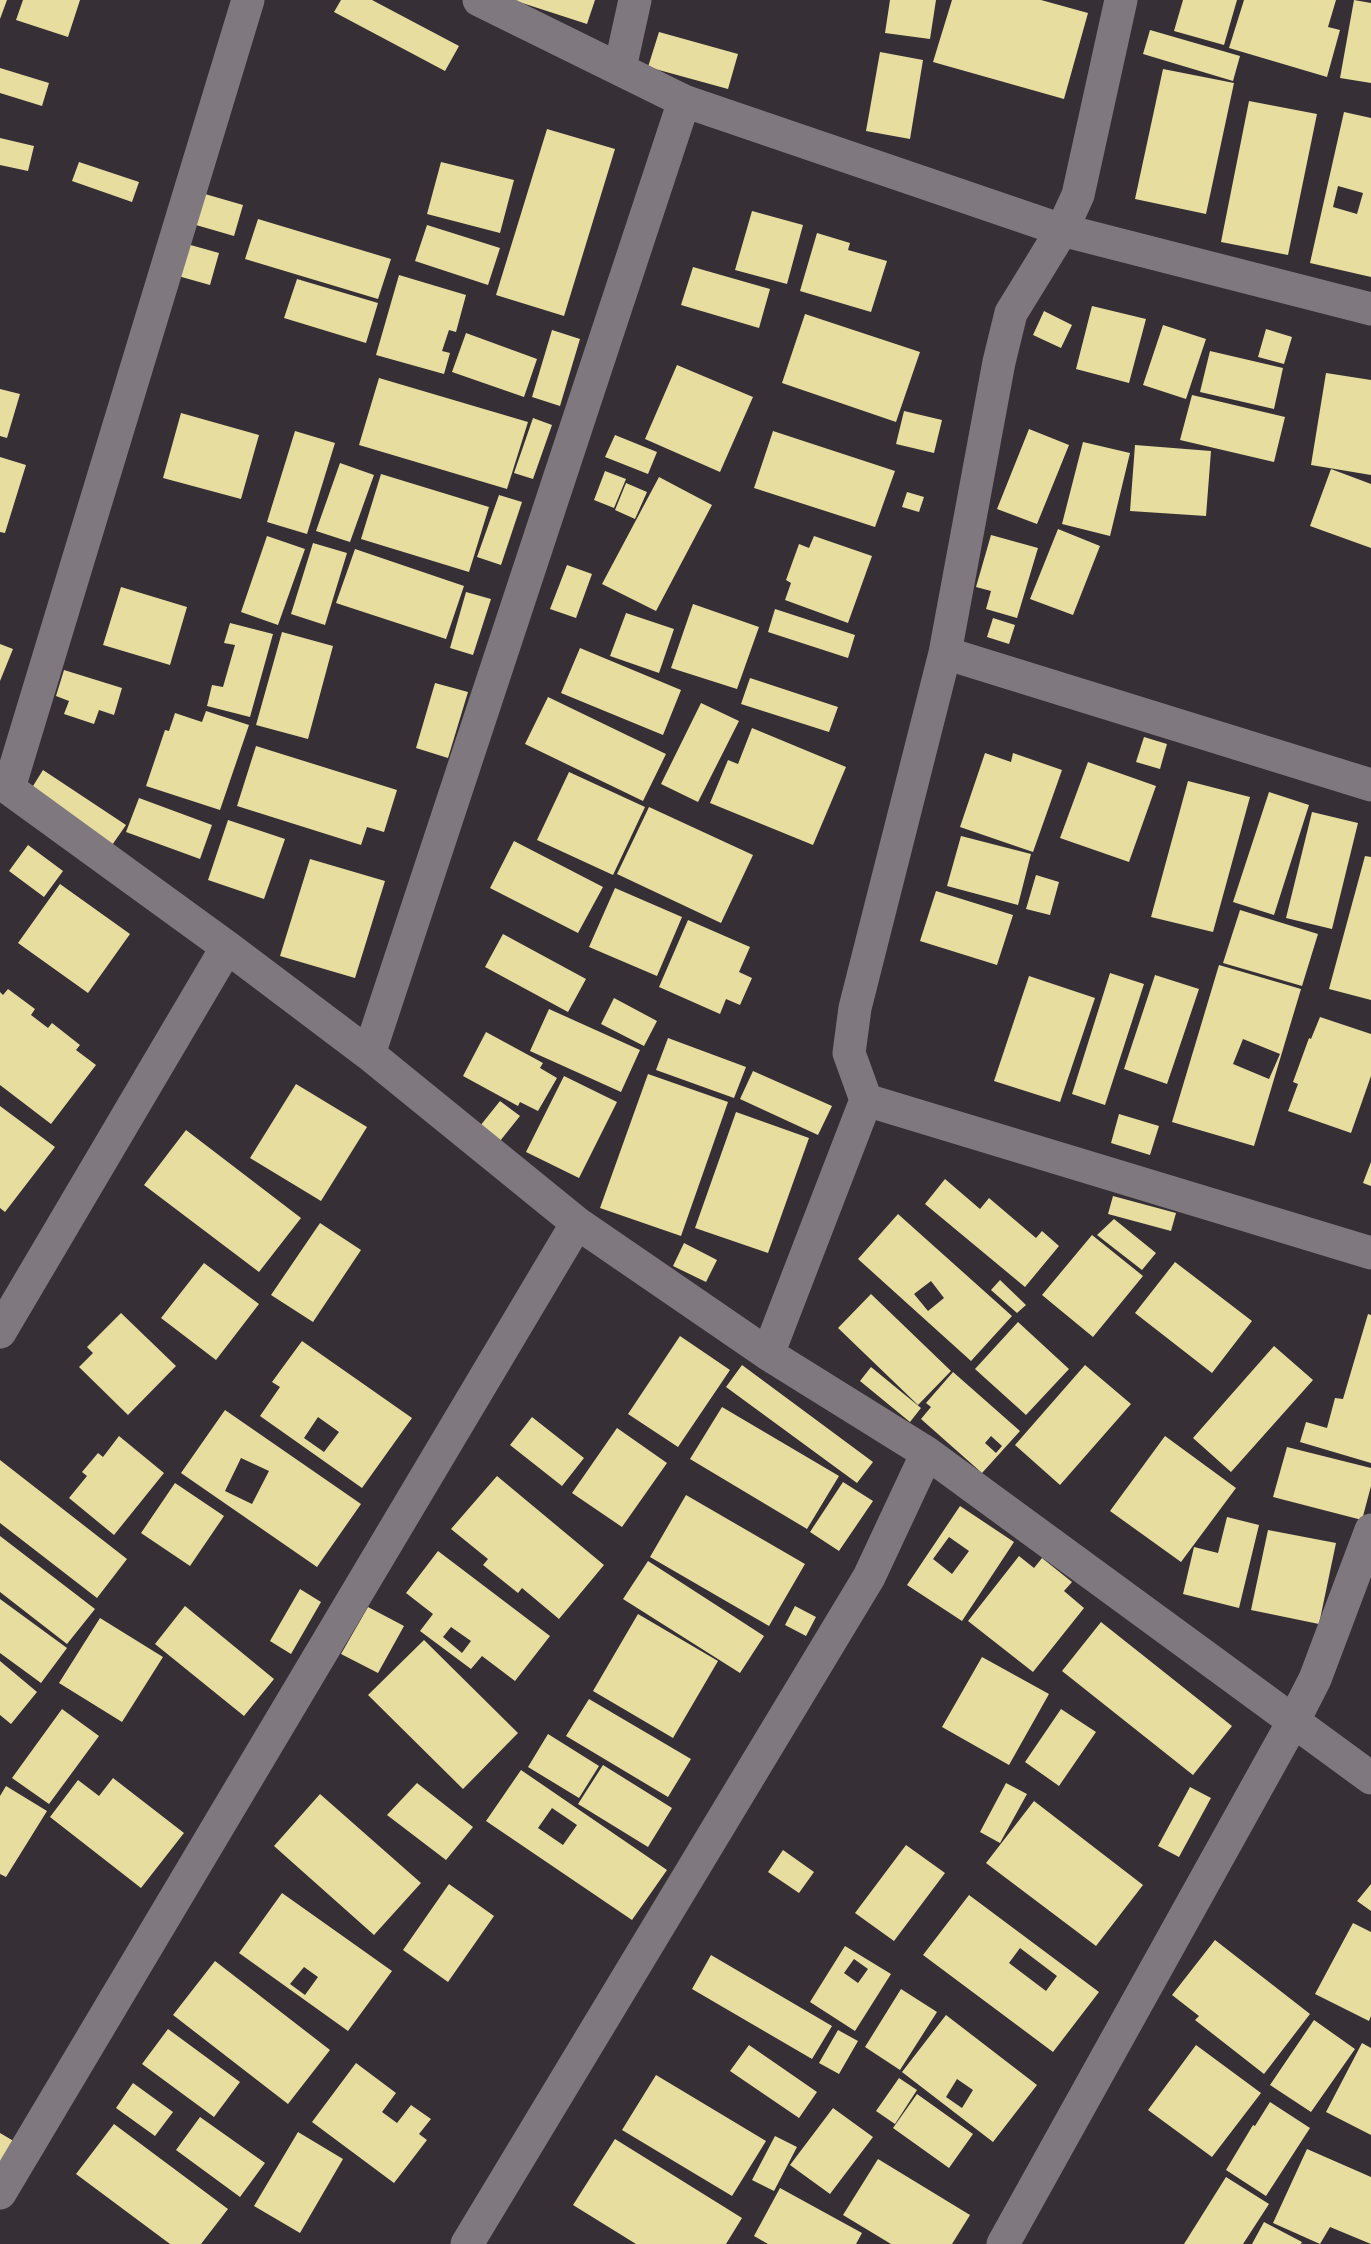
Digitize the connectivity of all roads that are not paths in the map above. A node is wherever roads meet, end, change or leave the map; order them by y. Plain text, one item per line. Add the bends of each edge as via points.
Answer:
1 (248, 0) edge
2 (479, 0) edge
3 (635, 0) edge
4 (1121, 0) edge
5 (620, 68) junction
6 (684, 101) junction
7 (1062, 230) junction
8 (1371, 309) edge
9 (945, 653) junction
10 (4, 785) edge
11 (1371, 785) edge
12 (227, 946) junction
13 (369, 1054) junction
14 (866, 1100) junction
15 (577, 1223) junction
16 (1371, 1253) edge
17 (0, 1332) edge
18 (768, 1354) junction
19 (927, 1453) junction
20 (1371, 1530) edge
21 (1293, 1722) junction
22 (1371, 1778) edge
23 (0, 2193) edge
24 (467, 2244) edge
25 (1003, 2244) edge

1 - 10 street
2 - 5 street
3 - 5 street
4 - 7 street via 1085,175
5 - 6 street
6 - 7 street
6 - 13 street
7 - 8 street
7 - 9 street via 1011,313
9 - 11 street
9 - 14 street via 855,1008 849,1053
10 - 12 street
12 - 13 street
12 - 17 street
13 - 15 street
14 - 16 street
14 - 18 street
15 - 18 street
15 - 23 street
18 - 19 street
19 - 21 street
19 - 24 street via 869,1577
20 - 21 street via 1316,1679
21 - 22 street
21 - 25 street

